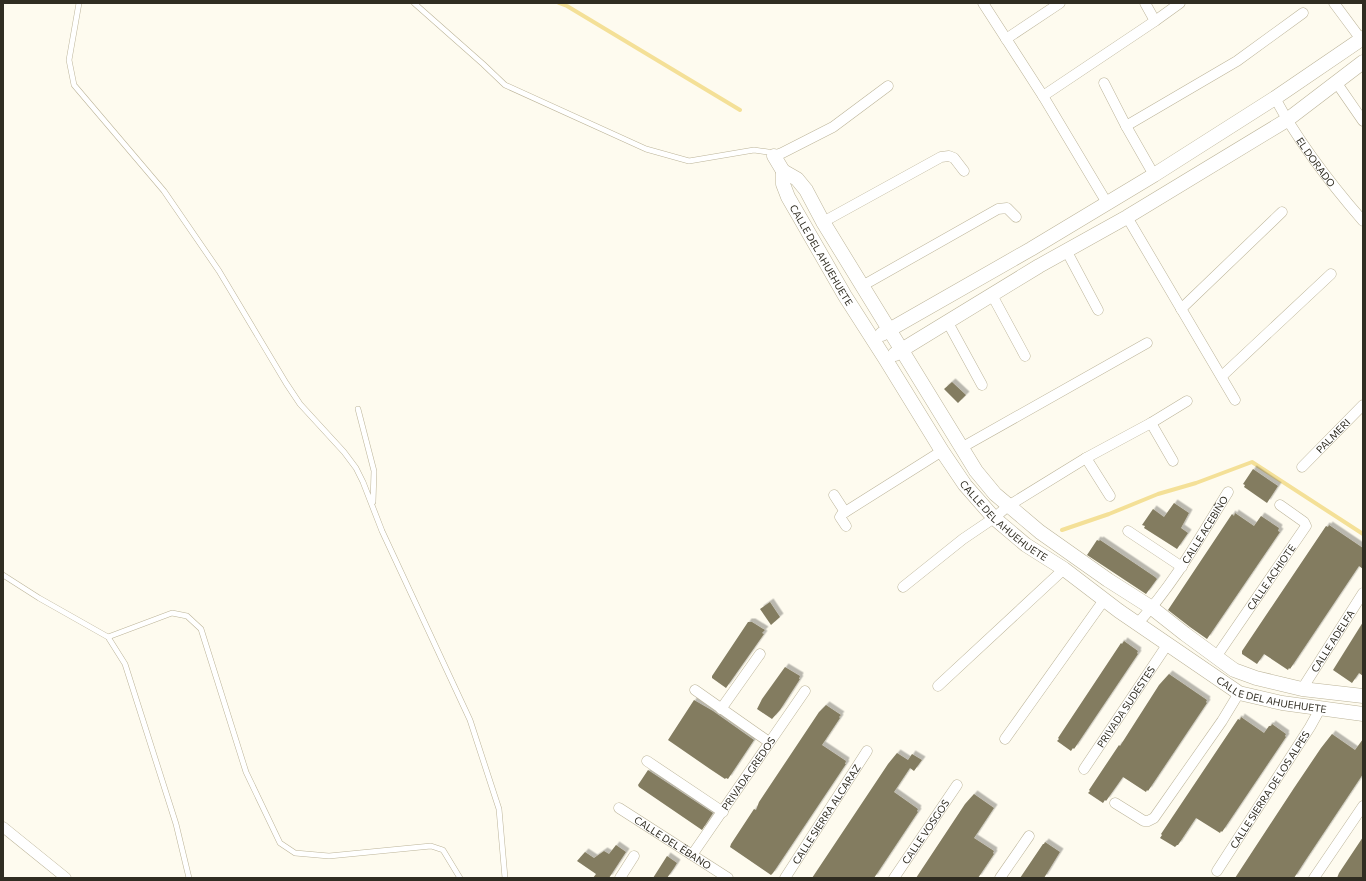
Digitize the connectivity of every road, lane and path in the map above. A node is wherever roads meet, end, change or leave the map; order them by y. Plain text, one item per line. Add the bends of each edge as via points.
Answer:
1 (79, 3) edge
2 (414, 3) edge
3 (983, 3) edge
4 (1060, 3) edge
5 (1145, 3) edge
6 (1180, 3) edge
7 (1334, 3) edge
8 (1303, 13) dead end
9 (1155, 21) junction
10 (1006, 39) junction
11 (1362, 40) edge
12 (1363, 62) edge
13 (1336, 82) junction
14 (1104, 83) dead end
15 (888, 86) dead end
16 (1043, 96) junction
17 (1275, 98) junction
18 (1287, 120) junction
19 (1363, 121) edge
20 (1126, 126) junction
21 (774, 156) junction
22 (783, 171) junction
23 (964, 171) dead end
24 (1154, 175) junction
25 (1107, 203) junction
26 (1282, 212) dead end
27 (1016, 217) dead end
28 (1127, 217) junction
29 (1363, 221) edge
30 (823, 222) junction
31 (1031, 249) junction
32 (1066, 250) junction
33 (1039, 266) junction
34 (1331, 274) dead end
35 (862, 286) junction
36 (992, 295) junction
37 (1181, 309) junction
38 (1098, 310) dead end
39 (947, 321) junction
40 (889, 329) junction
41 (873, 340) junction
42 (1147, 343) dead end
43 (902, 349) junction
44 (1025, 356) dead end
45 (886, 360) junction
46 (1222, 376) junction
47 (982, 385) dead end
48 (1187, 400) dead end
49 (1235, 400) dead end
50 (1363, 405) edge
51 (358, 409) dead end
52 (1150, 423) junction
53 (961, 448) junction
54 (942, 451) junction
55 (1086, 458) junction
56 (1173, 461) dead end
57 (1302, 467) dead end
58 (1228, 492) dead end
59 (834, 495) dead end
60 (1110, 496) dead end
61 (372, 504) junction
62 (1280, 505) dead end
63 (1008, 506) junction
64 (845, 512) junction
65 (994, 518) junction
66 (846, 526) dead end
67 (1128, 531) dead end
68 (1182, 566) junction
69 (1064, 569) junction
70 (3, 575) edge
71 (903, 587) dead end
72 (1363, 593) edge
73 (1104, 600) junction
74 (1152, 608) junction
75 (1138, 623) junction
76 (108, 637) junction
77 (1167, 644) junction
78 (760, 654) dead end
79 (1216, 657) junction
80 (938, 686) dead end
81 (1302, 688) junction
82 (695, 690) dead end
83 (805, 692) dead end
84 (1239, 693) junction
85 (1363, 696) edge
86 (1321, 707) junction
87 (721, 709) junction
88 (1363, 714) edge
89 (1005, 739) dead end
90 (769, 742) junction
91 (867, 751) dead end
92 (647, 761) dead end
93 (1084, 769) dead end
94 (957, 785) dead end
95 (1115, 803) dead end
96 (1363, 806) edge
97 (618, 808) dead end
98 (723, 812) junction
99 (3, 827) edge
100 (1029, 836) dead end
101 (692, 855) junction
102 (634, 856) dead end
103 (1217, 872) dead end
104 (66, 878) edge
105 (189, 878) edge
106 (460, 878) edge
107 (505, 878) edge
108 (620, 878) edge
109 (728, 878) edge
110 (785, 878) edge
111 (894, 878) edge
112 (1000, 878) edge
113 (1314, 878) edge

1 - 61 lane via 69,60 74,86 164,191 220,271 300,404 356,468
2 - 21 lane via 505,85 646,149 689,161 754,150 768,152
3 - 10 street
4 - 10 street
5 - 9 street
6 - 9 street
7 - 11 street
8 - 20 street via 1237,61
9 - 16 street
10 - 16 street
11 - 17 street
12 - 13 street
13 - 18 street
13 - 19 street
14 - 20 street
15 - 21 street via 833,127
16 - 25 street
17 - 18 street, EL DORADO
17 - 24 street
18 - 28 street
18 - 29 street, EL DORADO via 1306,149
20 - 24 street
21 - 22 street, CALLE DEL AHUEHUETE
22 - 30 street, CALLE DEL AHUEHUETE via 797,179 806,190
22 - 41 street, CALLE DEL AHUEHUETE via 783,184 796,212
23 - 30 street via 954,158 941,157
24 - 25 street
25 - 31 street
26 - 37 street
27 - 35 street via 1008,208 998,209
28 - 32 street
28 - 37 street
30 - 35 street, CALLE DEL AHUEHUETE
31 - 33 street
31 - 40 street
32 - 33 street
32 - 38 street
33 - 36 street
34 - 46 street
35 - 40 street, CALLE DEL AHUEHUETE
36 - 39 street
36 - 44 street
37 - 46 street
39 - 43 street
39 - 47 street
40 - 41 street
40 - 43 street, CALLE DEL AHUEHUETE
41 - 45 street, CALLE DEL AHUEHUETE
42 - 53 street
43 - 45 street
43 - 53 street, CALLE DEL AHUEHUETE
45 - 54 street, CALLE DEL AHUEHUETE
46 - 49 street
48 - 52 street
50 - 57 street, PALMERI
51 - 61 lane via 374,471
52 - 55 street
52 - 56 street
53 - 63 street, CALLE DEL AHUEHUETE via 984,483
54 - 64 street
54 - 65 street, CALLE DEL AHUEHUETE via 965,485
55 - 60 street
55 - 63 street
58 - 68 street, CALLE ACEBIÑO
59 - 64 street
61 - 107 lane via 382,531 470,720 499,810
62 - 79 street, CALLE ACHIOTE via 1306,526
63 - 65 street
63 - 74 street, CALLE DEL AHUEHUETE via 1074,557
64 - 66 street via 840,518
65 - 69 street, CALLE DEL AHUEHUETE via 1026,545
65 - 71 street
67 - 68 street, CALLE ACEBIÑO
68 - 74 street, CALLE ACEBIÑO
69 - 73 street, CALLE DEL AHUEHUETE
69 - 80 street
70 - 76 lane
72 - 81 street, CALLE ADELFA
73 - 75 street, CALLE DEL AHUEHUETE
73 - 89 street
74 - 75 street, CALLE ACEBIÑO
74 - 79 street, CALLE DEL AHUEHUETE
75 - 77 street, CALLE DEL AHUEHUETE
76 - 105 lane via 125,664 176,824
76 - 106 lane via 172,613 187,616 201,629 246,772 280,843 295,853 329,856 431,846 443,850
77 - 84 street, CALLE DEL AHUEHUETE
77 - 93 street, PRIVADA SUDESTES
78 - 87 street
79 - 81 street, CALLE DEL AHUEHUETE via 1234,670 1256,678
81 - 85 street, CALLE DEL AHUEHUETE
82 - 87 street
83 - 90 street, PRIVADA GREDOS
84 - 86 street, CALLE DEL AHUEHUETE
84 - 95 street via 1154,818 1144,821
86 - 88 street, CALLE DEL AHUEHUETE
86 - 103 street, CALLE SIERRA DE LOS ALPES
87 - 90 street
90 - 98 street, PRIVADA GREDOS
91 - 110 street, CALLE SIERRA ALCARAZ
92 - 98 street
94 - 111 street, CALLE VOSGOS
96 - 113 street
97 - 101 street, CALLE DEL ËBANO
98 - 101 street, PRIVADA GREDOS
99 - 104 street
100 - 112 street
101 - 109 street, CALLE DEL ËBANO
102 - 108 street

